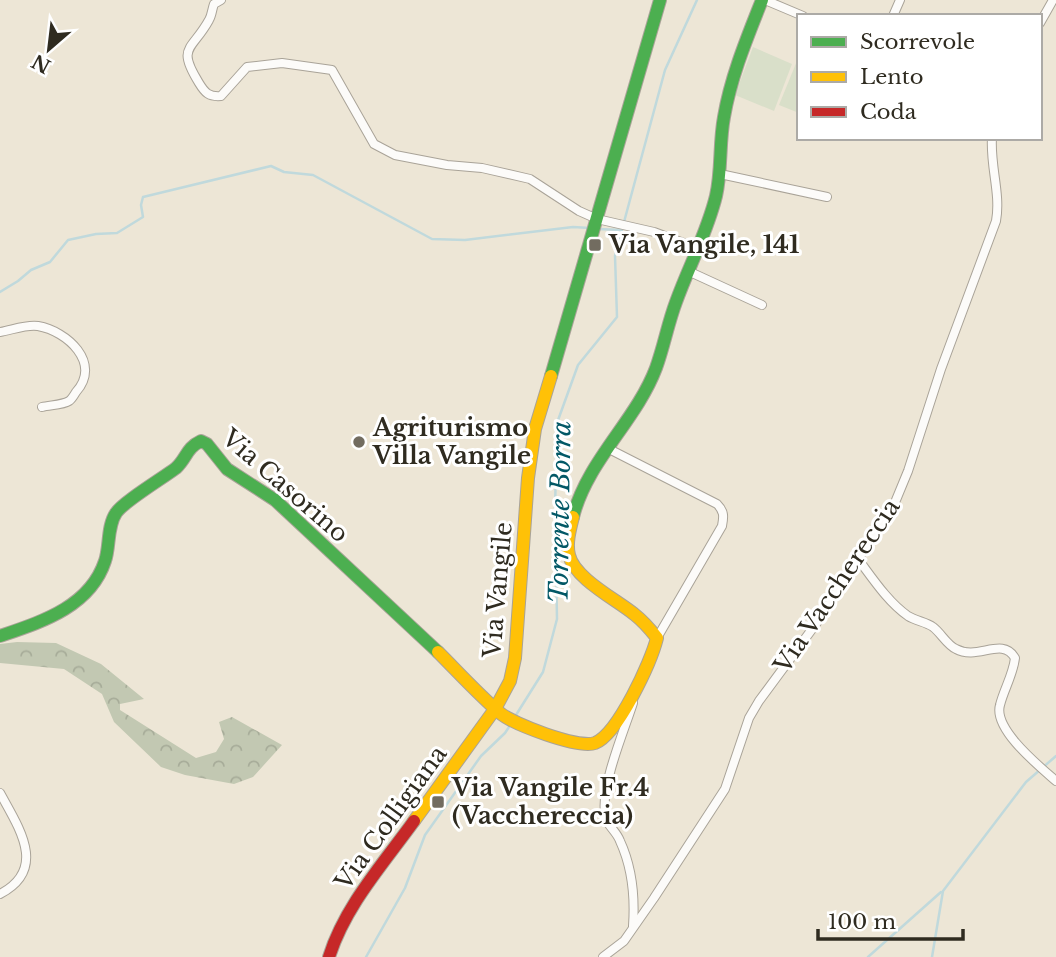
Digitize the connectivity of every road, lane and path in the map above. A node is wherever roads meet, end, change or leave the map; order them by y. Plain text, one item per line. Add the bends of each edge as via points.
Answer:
1 (221, 0) edge
2 (660, 0) edge
3 (764, 0) edge
4 (1053, 0) edge
5 (798, 14) edge
6 (1042, 19) edge
7 (992, 140) edge
8 (720, 174) junction
9 (827, 197) dead end
10 (597, 219) junction
11 (697, 248) junction
12 (688, 271) junction
13 (762, 305) dead end
14 (0, 332) edge
15 (42, 407) dead end
16 (610, 449) junction
17 (858, 559) junction
18 (0, 636) edge
19 (657, 638) junction
20 (639, 683) junction
21 (499, 712) junction
22 (1056, 781) edge
23 (0, 793) edge
24 (0, 894) edge
25 (633, 926) junction
26 (329, 957) edge
27 (603, 957) edge

1 - 10 street via 188,52 187,66 212,97 221,96 247,67 282,63 332,70 374,144 395,155 530,179
2 - 10 street, Via Vangile
3 - 5 street
3 - 8 street via 732,82 723,119
4 - 6 street
7 - 17 street, Via Vacchereccia via 999,209 996,221 894,508
8 - 9 street
8 - 11 street
10 - 11 street
10 - 21 street, Via Vangile via 536,429 515,658
11 - 12 street
12 - 13 street
12 - 16 street via 651,380
14 - 15 street via 35,325 58,331 81,353 82,386 69,401
16 - 19 street via 577,505 569,556 582,577 626,606
16 - 19 street via 717,504 724,515 722,526
17 - 22 street via 891,601 909,617 932,626 955,649 1011,651 1013,671 1000,715 1011,736
17 - 25 street, Via Vacchereccia via 759,701 725,789
18 - 21 street, Via Casorino via 57,614 86,592 104,566 116,513 179,465 191,446 201,441 227,469 275,500
19 - 20 street
20 - 21 street via 608,734 588,744 567,743
20 - 25 street via 605,800 607,823 620,838 629,871
21 - 26 street, Via Colligiana via 347,914
23 - 24 street via 27,856 17,883
25 - 27 street, Via Vacchereccia via 624,941

